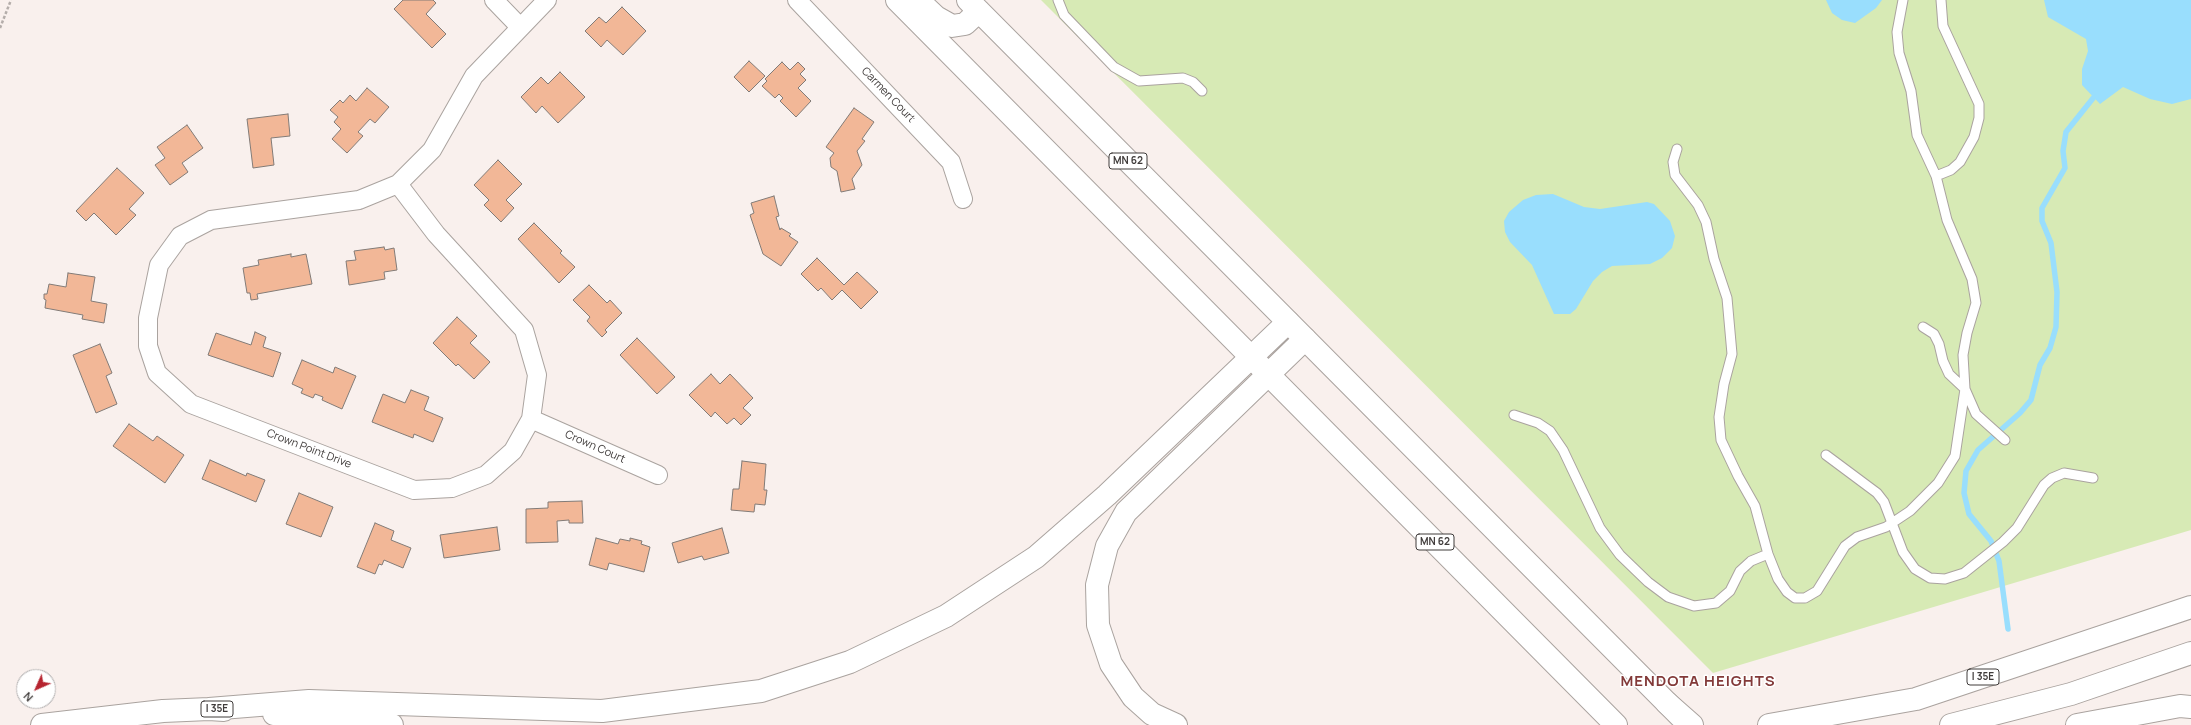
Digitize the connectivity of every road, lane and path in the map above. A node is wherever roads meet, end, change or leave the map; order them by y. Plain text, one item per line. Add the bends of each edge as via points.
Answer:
1 (11, 0) edge
2 (494, 0) edge
3 (547, 0) edge
4 (798, 0) edge
5 (897, 0) edge
6 (918, 0) edge
7 (1058, 0) edge
8 (1903, 0) edge
9 (1941, 0) edge
10 (974, 6) edge
11 (520, 27) junction
12 (0, 28) edge
13 (1202, 91) dead end
14 (1677, 149) dead end
15 (1936, 176) junction
16 (398, 184) junction
17 (963, 199) dead end
18 (1288, 322) junction
19 (1923, 328) dead end
20 (1306, 339) junction
21 (1252, 357) junction
22 (1269, 375) junction
23 (1965, 390) junction
24 (1514, 415) dead end
25 (531, 419) junction
26 (2005, 440) dead end
27 (1826, 455) dead end
28 (658, 475) dead end
29 (2093, 478) dead end
30 (1892, 523) junction
31 (1768, 554) junction
32 (2191, 606) edge
33 (2191, 653) edge
34 (1667, 703) junction
35 (2191, 707) edge
36 (210, 709) junction
37 (42, 725) edge
38 (392, 725) edge
39 (1176, 725) edge
40 (1616, 725) edge
41 (1689, 725) edge
42 (1692, 725) edge
43 (1769, 725) edge
44 (1951, 725) edge
45 (2077, 725) edge

1 - 12 path
2 - 11 street
3 - 11 street, Crown Point Drive
4 - 17 street, Carmen Court via 951,162
5 - 21 highway, MN 62
6 - 10 highway via 936,17 952,26 965,24
7 - 13 lane via 1064,15 1114,66 1139,80 1183,78 1193,82
8 - 15 lane via 1897,32 1899,53 1911,91 1917,135
9 - 15 lane via 1943,26 1979,104 1979,118 1974,137 1960,162 1951,170
10 - 18 highway, MN 62
11 - 16 street, Crown Point Drive via 474,76 432,150
14 - 31 lane via 1673,162 1675,175 1698,205 1706,222 1714,260 1727,298 1732,354 1719,417 1721,440 1755,506
15 - 23 lane via 1947,220 1972,280 1976,303 1963,355
16 - 25 street, Crown Point Drive via 436,234 524,330 537,374
16 - 25 street, Crown Point Drive via 358,200 211,220 180,236 159,265 148,318 148,346 157,373 191,404 414,490 452,488 486,475 513,452
18 - 20 highway, MN 62
18 - 21 highway
19 - 23 lane via 1934,334 1949,374
20 - 22 highway
20 - 34 highway, MN 62
21 - 22 highway, MN 62
21 - 36 highway via 1107,495 1036,557 946,616 850,662 760,691 602,711 309,701
22 - 39 highway via 1126,512 1107,546 1097,585 1098,625 1111,664 1133,697 1152,714
22 - 40 highway, MN 62
23 - 26 lane via 1976,414
23 - 30 lane via 1955,456 1938,483 1910,511
24 - 31 lane via 1538,423 1550,431 1563,450 1600,528 1620,555 1668,597 1694,606 1716,603 1730,591 1740,571 1751,561
25 - 28 street, Crown Court
27 - 30 lane via 1877,493 1884,502
29 - 30 lane via 2064,473 2052,478 2044,485 2017,528 2003,542 1964,573 1945,579 1930,578 1915,569 1903,552
30 - 31 lane via 1857,537 1845,546 1817,591 1805,598 1795,598 1787,592 1778,579
32 - 43 highway, I 35E via 1916,699
33 - 44 highway via 2071,694
34 - 41 highway, MN 62
34 - 42 highway
35 - 45 highway via 2180,706
36 - 37 highway, I 35E via 163,711
36 - 38 highway, I 35E

